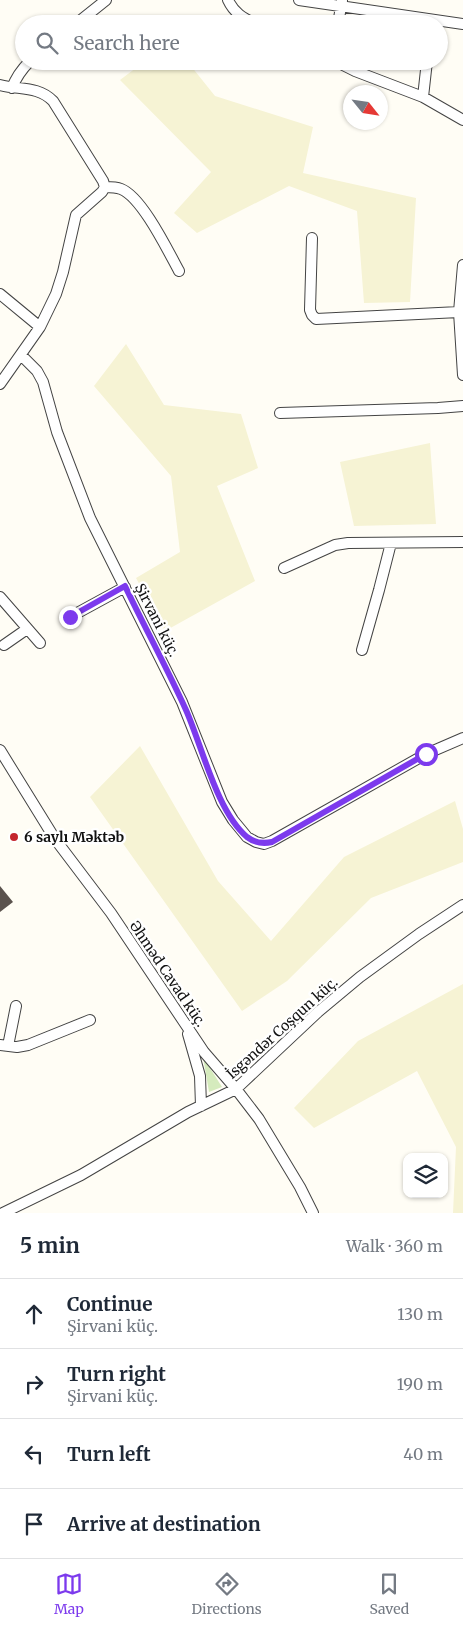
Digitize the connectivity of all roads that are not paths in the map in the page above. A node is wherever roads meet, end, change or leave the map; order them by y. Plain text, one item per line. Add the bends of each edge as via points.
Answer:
1 (106, 0) edge
2 (228, 0) edge
3 (299, 0) edge
4 (342, 3) edge
5 (87, 15) edge
6 (240, 15) edge
7 (411, 15) edge
8 (448, 21) edge
9 (463, 24) edge
10 (21, 70) edge
11 (353, 70) edge
12 (426, 70) edge
13 (0, 85) edge
14 (12, 88) junction
15 (423, 97) junction
16 (463, 120) edge
17 (105, 187) junction
18 (312, 238) dead end
19 (463, 265) edge
20 (179, 272) dead end
21 (0, 294) edge
22 (459, 312) junction
23 (40, 327) junction
24 (461, 329) edge
25 (21, 355) junction
26 (463, 375) edge
27 (0, 384) edge
28 (463, 406) edge
29 (280, 413) dead end
30 (463, 542) edge
31 (391, 543) junction
32 (284, 568) dead end
33 (125, 586) junction
34 (0, 597) edge
35 (70, 617) dead end
36 (27, 629) junction
37 (40, 643) dead end
38 (4, 645) dead end
39 (362, 650) dead end
40 (463, 738) edge
41 (0, 750) edge
42 (463, 905) edge
43 (16, 1006) dead end
44 (90, 1020) dead end
45 (186, 1026) junction
46 (4, 1046) edge
47 (236, 1089) junction
48 (201, 1106) junction
49 (3, 1213) edge
50 (313, 1213) edge

1 - 5 street
2 - 6 street
3 - 4 street
4 - 7 street
8 - 9 street
10 - 14 street
11 - 15 street
12 - 15 street
13 - 14 street
14 - 17 street via 40,91 53,100
15 - 16 street
17 - 20 street via 120,189 132,196
17 - 23 street via 76,215 56,294
18 - 22 street via 310,310 316,319
19 - 22 street
21 - 23 street
22 - 24 street
23 - 25 street
24 - 26 street
25 - 27 street
25 - 33 street, Şirvani küç. via 43,382 57,432 90,518
28 - 29 street
30 - 31 street
31 - 32 street via 335,545
31 - 39 street
33 - 35 street
33 - 40 street, Şirvani küç. via 182,702 222,802 247,837 256,842 272,842 426,754
34 - 36 street
36 - 37 street
36 - 38 street
41 - 45 street, Əhməd Cavad küç. via 55,839 111,913
42 - 47 street, İsgəndər Coşqun küç. via 360,977
43 - 46 street
44 - 46 street via 28,1045
45 - 47 street, Əhməd Cavad küç.
45 - 48 street via 200,1076
47 - 48 street, İsgəndər Coşqun küç.
47 - 50 street, Əhməd Cavad küç. via 258,1119
48 - 49 street, İsgəndər Coşqun küç. via 81,1175

